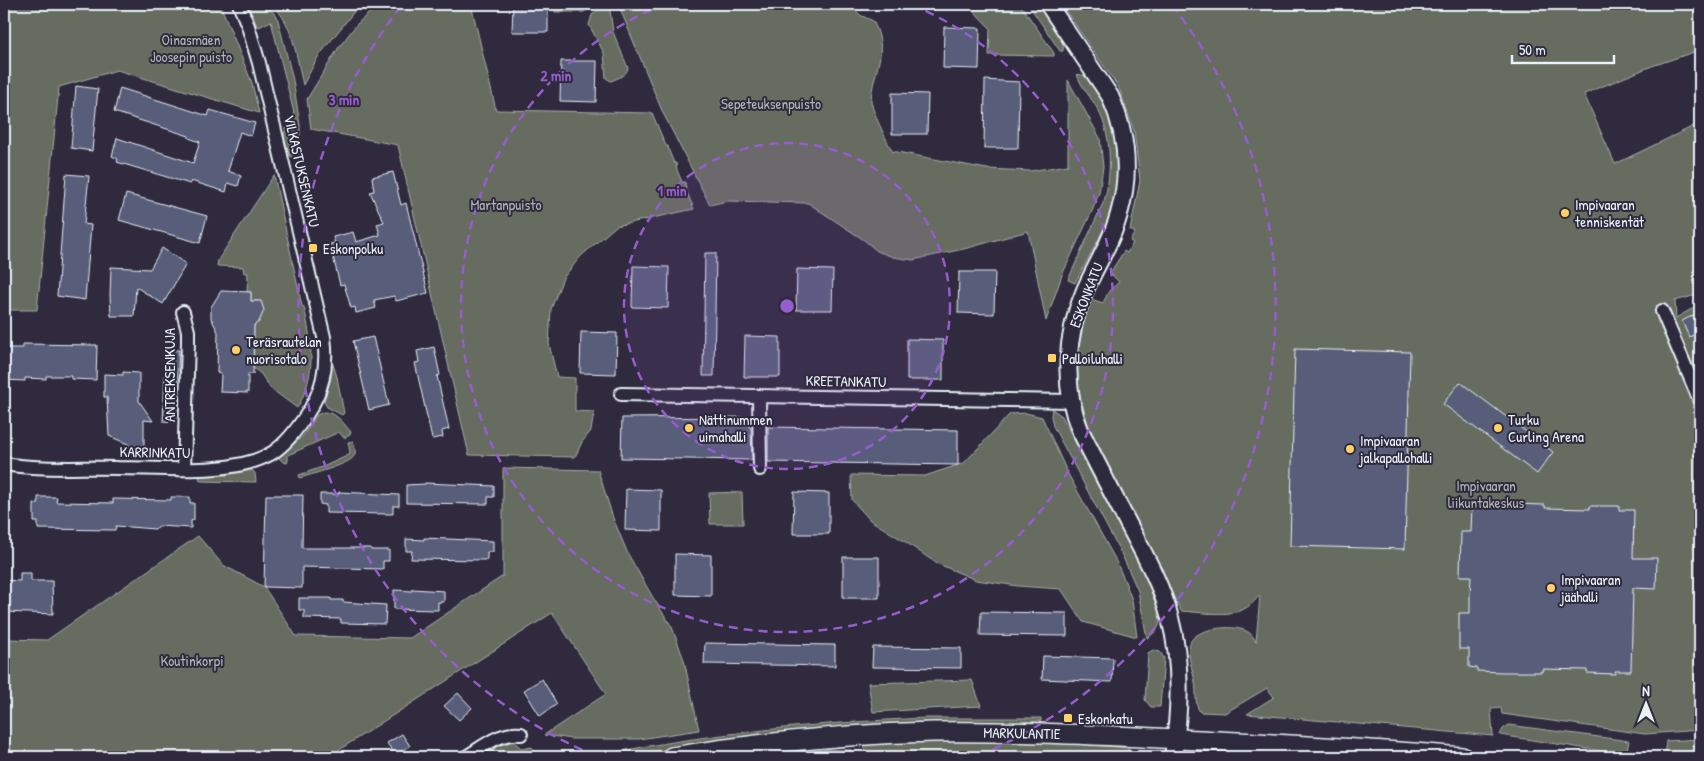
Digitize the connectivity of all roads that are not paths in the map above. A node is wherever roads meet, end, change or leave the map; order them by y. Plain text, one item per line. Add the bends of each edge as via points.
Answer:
1 (239, 4) edge
2 (1048, 4) edge
3 (1662, 311) dead end
4 (183, 312) dead end
5 (621, 394) dead end
6 (759, 396) junction
7 (1071, 401) junction
8 (1700, 401) edge
9 (296, 431) joint
10 (4, 464) edge
11 (184, 469) junction
12 (760, 469) dead end
13 (521, 734) dead end
14 (1174, 748) edge
15 (466, 757) edge
16 (672, 757) edge
17 (1462, 757) edge

1 - 9 street, VILKASTUKSENKATU via 259,63 324,337 326,357 320,390
2 - 7 street, ESKONKATU via 1110,96 1122,127 1126,153 1126,183 1119,216 1084,291 1072,328 1068,362
3 - 8 street
4 - 11 street, ANTREKSENKUJA via 188,331
5 - 6 street, KREETANKATU
6 - 7 street, KREETANKATU
6 - 12 street
7 - 14 street, ESKONKATU via 1080,430 1154,574 1166,606 1176,650 1178,699
9 - 11 street, KARRINKATU via 272,453 258,459 222,467
10 - 11 street, KARRINKATU
13 - 15 street via 504,734
14 - 16 main road, MARKULANTIE via 1029,732 932,732 807,740
14 - 17 main road, MARKULANTIE via 1311,746

